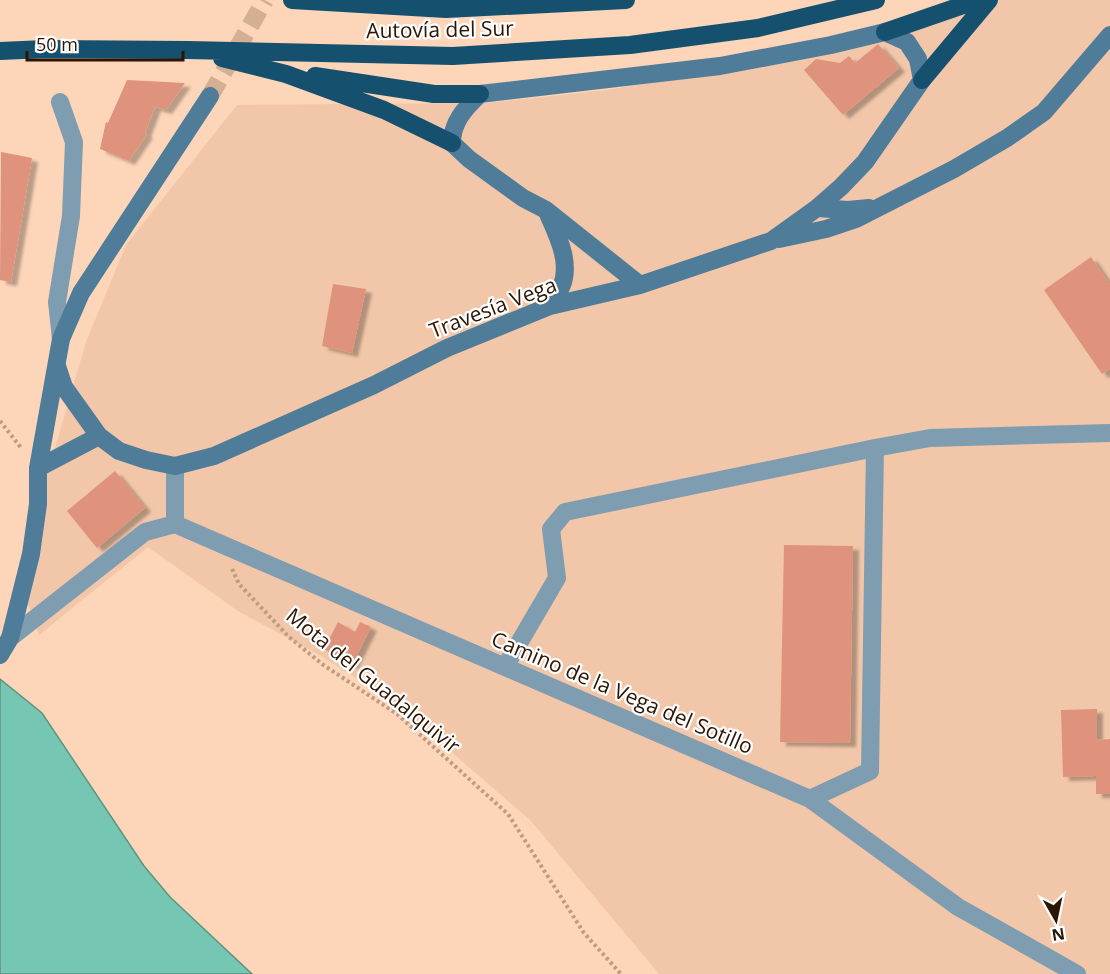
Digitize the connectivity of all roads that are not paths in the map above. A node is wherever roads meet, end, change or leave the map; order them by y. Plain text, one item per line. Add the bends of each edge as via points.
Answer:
1 (292, 0) edge
2 (626, 0) edge
3 (876, 0) edge
4 (978, 0) edge
5 (989, 0) edge
6 (885, 32) junction
7 (1110, 35) edge
8 (188, 50) junction
9 (0, 51) edge
10 (286, 74) junction
11 (922, 80) junction
12 (480, 94) junction
13 (210, 96) tunnel mouth
14 (60, 102) dead end
15 (452, 143) junction
16 (886, 205) junction
17 (817, 208) junction
18 (546, 210) junction
19 (771, 241) junction
20 (640, 285) junction
21 (550, 306) junction
22 (61, 339) junction
23 (57, 366) junction
24 (1110, 433) edge
25 (99, 436) junction
26 (875, 448) junction
27 (175, 466) junction
28 (38, 468) junction
29 (175, 524) junction
30 (10, 638) junction
31 (0, 655) edge
32 (505, 666) junction
33 (810, 799) junction
34 (1077, 974) edge

1 - 2 highway, Autovía del Sur via 446,9
3 - 8 highway, Autovía del Sur via 759,28 630,45 453,56
4 - 6 highway
5 - 11 highway
6 - 11 street via 907,42 918,58
6 - 12 street via 720,66
7 - 16 street via 1044,112 1007,138
8 - 9 highway, Autovía del Sur
8 - 10 highway
10 - 12 highway via 434,94
10 - 15 highway via 384,110
11 - 17 street, Travesía Vega via 865,162
12 - 15 street via 463,110 452,132
13 - 22 street via 81,293
14 - 22 street via 74,142 71,216 57,302
15 - 18 street via 523,198
16 - 17 street via 848,210
16 - 19 street via 826,229
17 - 19 street, Travesía Vega
18 - 20 street
18 - 21 street via 564,260 561,286
19 - 20 street, Travesía Vega
20 - 21 street, Travesía Vega
21 - 27 street, Travesía Vega via 447,348 214,456
22 - 23 street
23 - 25 street via 64,387
23 - 28 street
24 - 26 street via 930,438
25 - 27 street, Travesía Vega via 119,451
25 - 28 street
26 - 32 street via 565,512 550,529 556,578
26 - 33 street via 870,771
27 - 29 street
28 - 30 street via 31,554
29 - 30 street via 145,532
29 - 32 street, Camino de la Vega del Sotillo
30 - 31 street
32 - 33 street, Camino de la Vega del Sotillo
33 - 34 street, Camino de la Vega del Sotillo via 958,907

